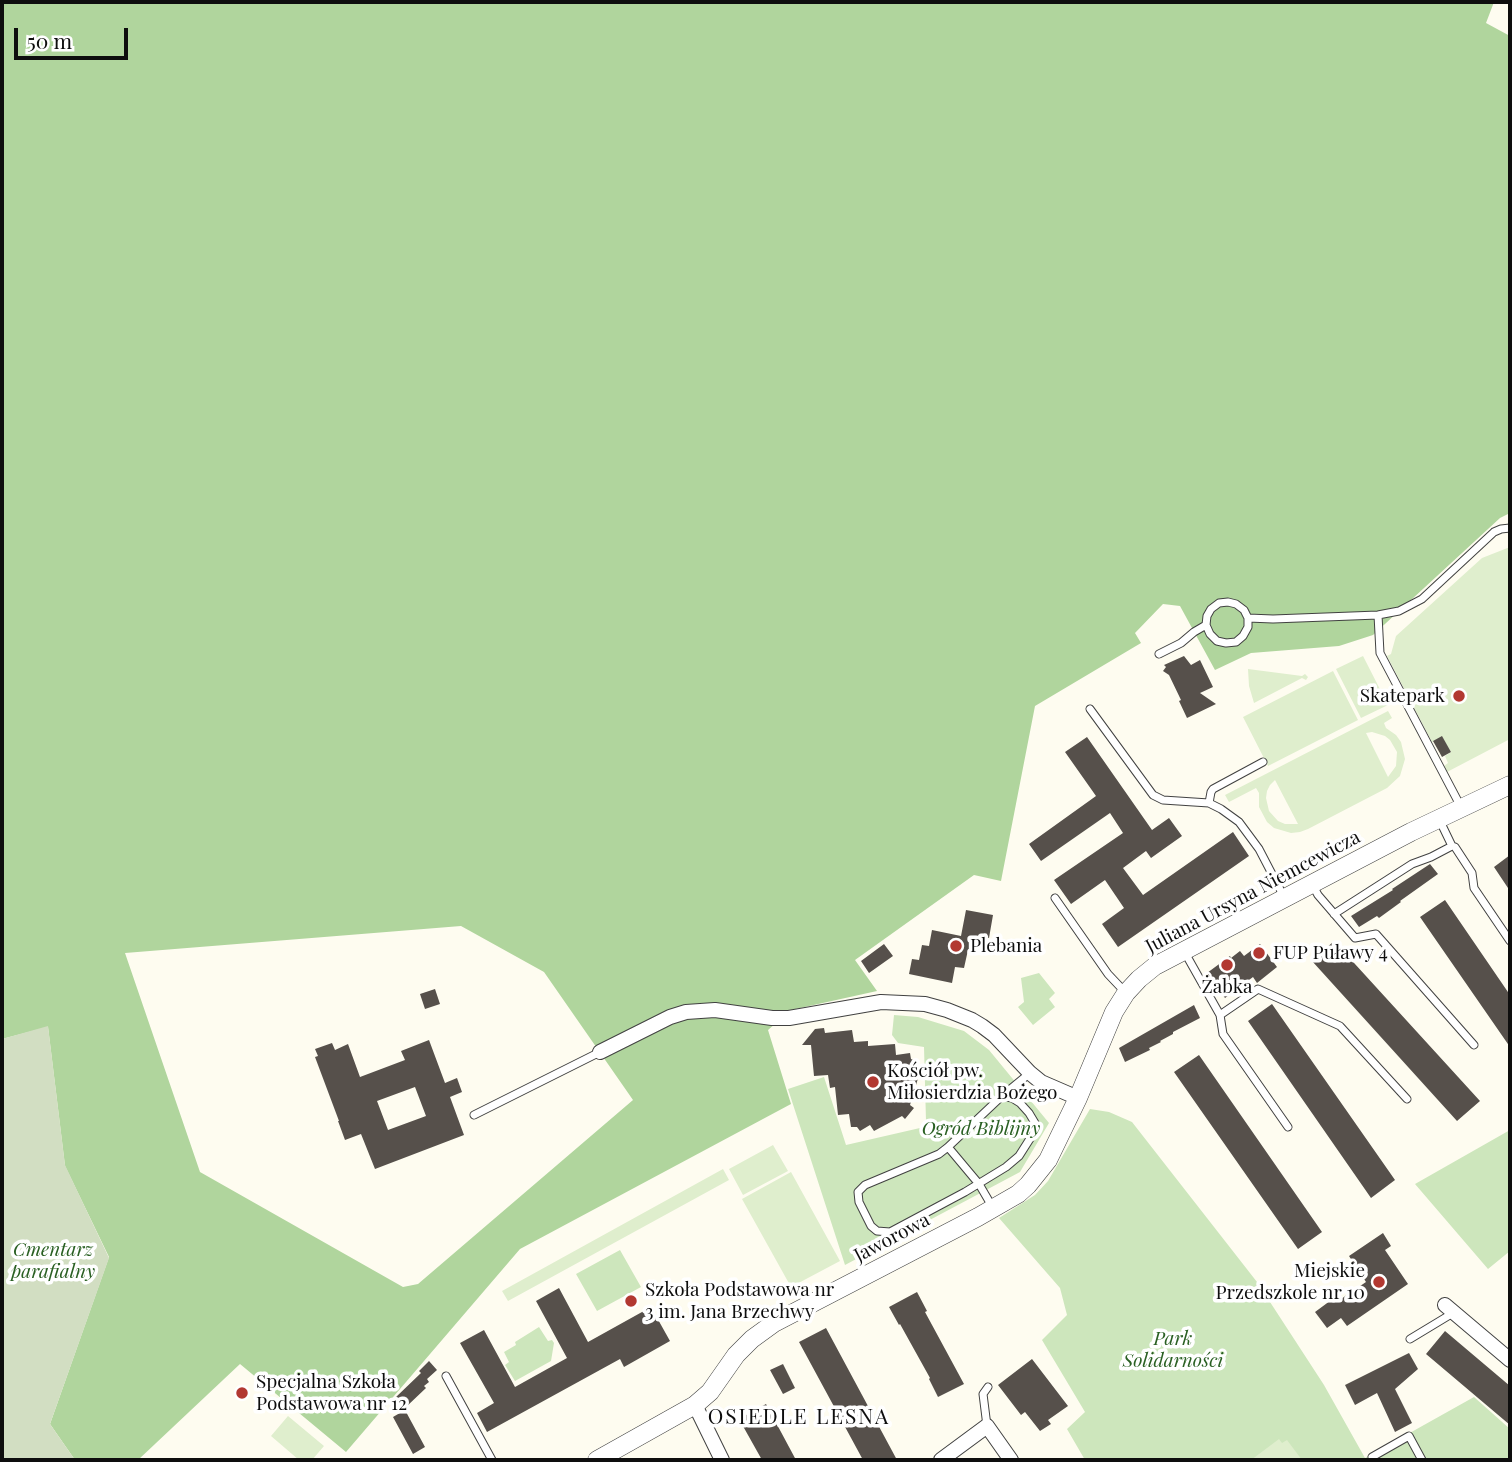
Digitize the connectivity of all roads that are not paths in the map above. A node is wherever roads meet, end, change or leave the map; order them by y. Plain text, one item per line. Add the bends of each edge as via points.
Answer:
1 (1510, 528) edge
2 (1378, 615) junction
3 (1248, 618) junction
4 (1206, 625) junction
5 (1159, 654) dead end
6 (1090, 709) dead end
7 (1263, 762) dead end
8 (1510, 785) edge
9 (1209, 803) junction
10 (1461, 808) junction
11 (1439, 818) junction
12 (1452, 846) junction
13 (1312, 884) junction
14 (1055, 898) dead end
15 (1285, 898) junction
16 (1334, 914) junction
17 (1510, 941) edge
18 (1183, 950) junction
19 (1126, 993) junction
20 (1220, 1016) junction
21 (1474, 1045) dead end
22 (600, 1052) joint
23 (1030, 1073) junction
24 (1002, 1096) junction
25 (1078, 1098) junction
26 (1407, 1099) dead end
27 (474, 1115) dead end
28 (1287, 1127) dead end
29 (948, 1147) junction
30 (979, 1184) junction
31 (993, 1208) junction
32 (1449, 1309) joint
33 (1410, 1339) dead end
34 (1510, 1360) edge
35 (446, 1376) dead end
36 (988, 1387) dead end
37 (695, 1405) junction
38 (987, 1426) junction
39 (1372, 1457) dead end
40 (492, 1460) edge
41 (597, 1460) edge
42 (722, 1460) edge
43 (941, 1460) edge
44 (1011, 1460) edge
45 (1422, 1460) edge

1 - 2 lane via 1494,532 1413,605
2 - 3 lane
2 - 10 lane via 1380,653
3 - 4 lane via 1236,604 1219,603 1211,609
3 - 4 lane via 1248,627 1236,642 1217,641
4 - 5 lane
6 - 9 lane via 1153,795 1163,800
7 - 9 lane via 1213,789
8 - 10 street, Juliana Ursyna Niemcewicza
9 - 15 lane via 1248,832
10 - 11 street, Juliana Ursyna Niemcewicza
11 - 12 lane
11 - 13 street, Juliana Ursyna Niemcewicza
12 - 16 lane via 1412,864
12 - 17 lane
13 - 15 street, Juliana Ursyna Niemcewicza
13 - 16 lane
14 - 19 lane
15 - 18 street, Juliana Ursyna Niemcewicza
16 - 21 lane via 1355,938 1376,934
18 - 19 street, Juliana Ursyna Niemcewicza via 1155,966
18 - 20 lane
19 - 25 street, Juliana Ursyna Niemcewicza
20 - 26 lane via 1258,989 1328,1020 1340,1026
20 - 28 lane via 1223,1034
22 - 23 street via 686,1012 715,1010 789,1018 890,1002 925,1004 972,1020 994,1035
22 - 27 lane
23 - 24 lane
23 - 25 street
24 - 29 lane
24 - 30 lane via 1030,1113 1035,1123 1033,1134 1019,1156
25 - 31 street, Jaworowa via 1038,1175
29 - 30 lane
29 - 30 lane via 858,1192 871,1226 890,1232
30 - 31 lane
31 - 37 street, Jaworowa via 775,1323 736,1355
32 - 33 lane
32 - 34 street
35 - 40 lane
36 - 38 lane via 983,1394
37 - 41 street, Jaworowa
37 - 42 street
38 - 43 street
38 - 44 street
39 - 45 lane via 1409,1436

